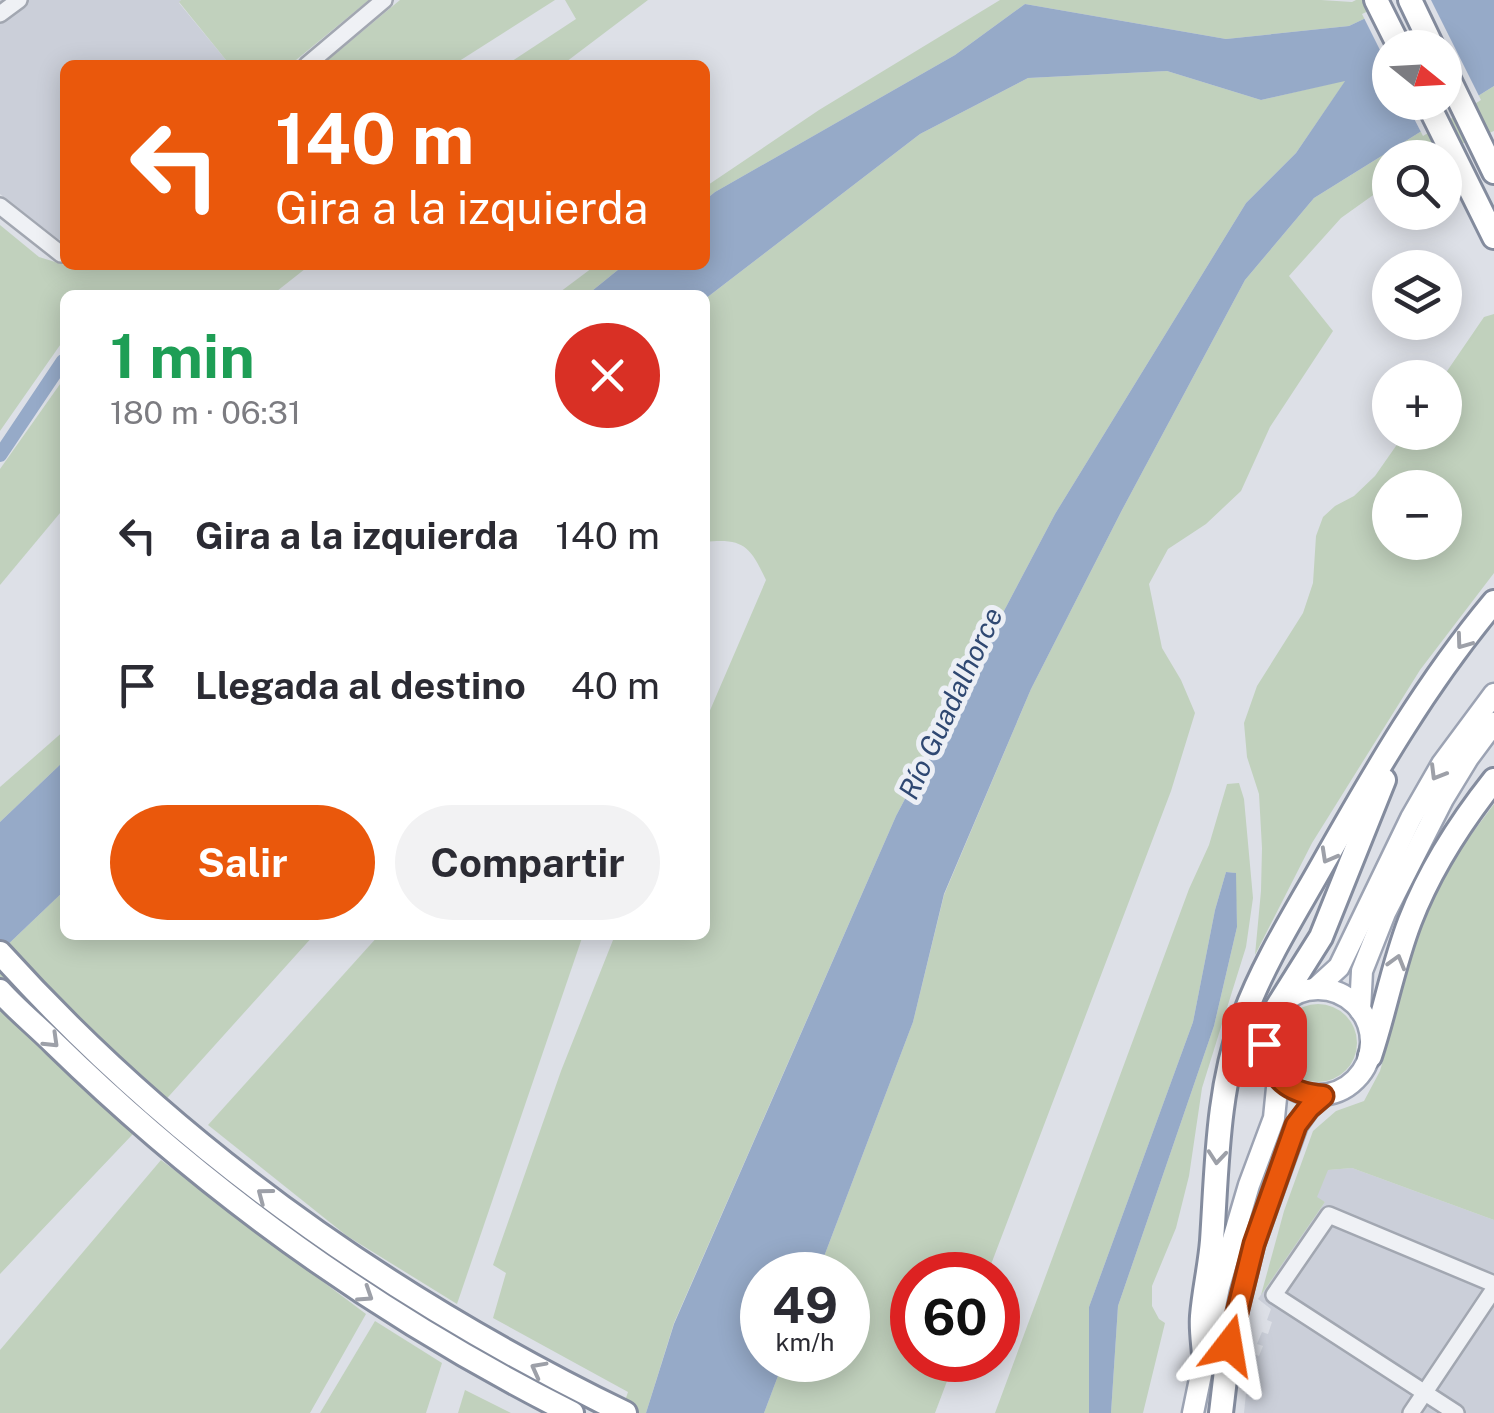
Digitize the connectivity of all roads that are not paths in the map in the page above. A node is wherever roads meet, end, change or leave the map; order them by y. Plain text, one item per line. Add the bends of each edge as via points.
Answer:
1 (19, 0) edge
2 (384, 0) edge
3 (1376, 0) edge
4 (1410, 0) edge
5 (0, 14) edge
6 (1391, 30) edge
7 (1424, 30) edge
8 (313, 60) edge
9 (1462, 105) edge
10 (1436, 120) edge
11 (1494, 168) edge
12 (0, 206) edge
13 (1494, 237) edge
14 (60, 253) edge
15 (1494, 602) edge
16 (1433, 683) junction
17 (1494, 694) edge
18 (1494, 724) edge
19 (1494, 780) edge
20 (0, 952) edge
21 (1316, 988) junction
22 (0, 991) edge
23 (1277, 1008) junction
24 (1360, 1010) junction
25 (1370, 1056) junction
26 (1278, 1078) junction
27 (1323, 1096) junction
28 (1494, 1286) edge
29 (1229, 1345) joint
30 (1204, 1354) junction
31 (1424, 1392) junction
32 (572, 1413) edge
33 (625, 1413) edge
34 (1193, 1413) edge
35 (1218, 1413) edge
36 (1411, 1413) edge
37 (1456, 1413) edge

1 - 5 street
2 - 8 street
3 - 6 highway
4 - 7 highway
9 - 11 highway
10 - 13 highway
12 - 14 street
15 -> 16 highway
16 - 23 highway via 1384,780 1321,938
16 -> 30 highway via 1358,800 1243,1018 1220,1123
17 -> 21 main road via 1411,818 1339,966
18 - 24 main road via 1442,799 1385,914 1362,971
25 -> 19 highway via 1410,920 1442,853
33 -> 20 highway via 418,1300 259,1192 112,1067
21 - 23 main road
21 - 24 main road via 1342,994
22 -> 32 highway via 108,1095 245,1210 389,1310
23 - 26 main road via 1264,1044
24 - 25 main road
25 - 27 main road via 1353,1082
26 - 27 main road
26 - 30 main road via 1274,1118 1234,1235
27 - 29 main road via 1296,1125 1254,1244
28 - 31 street
28 - 31 street via 1329,1215 1274,1295
29 - 35 highway
30 - 34 main road
31 - 36 street
31 - 37 street

